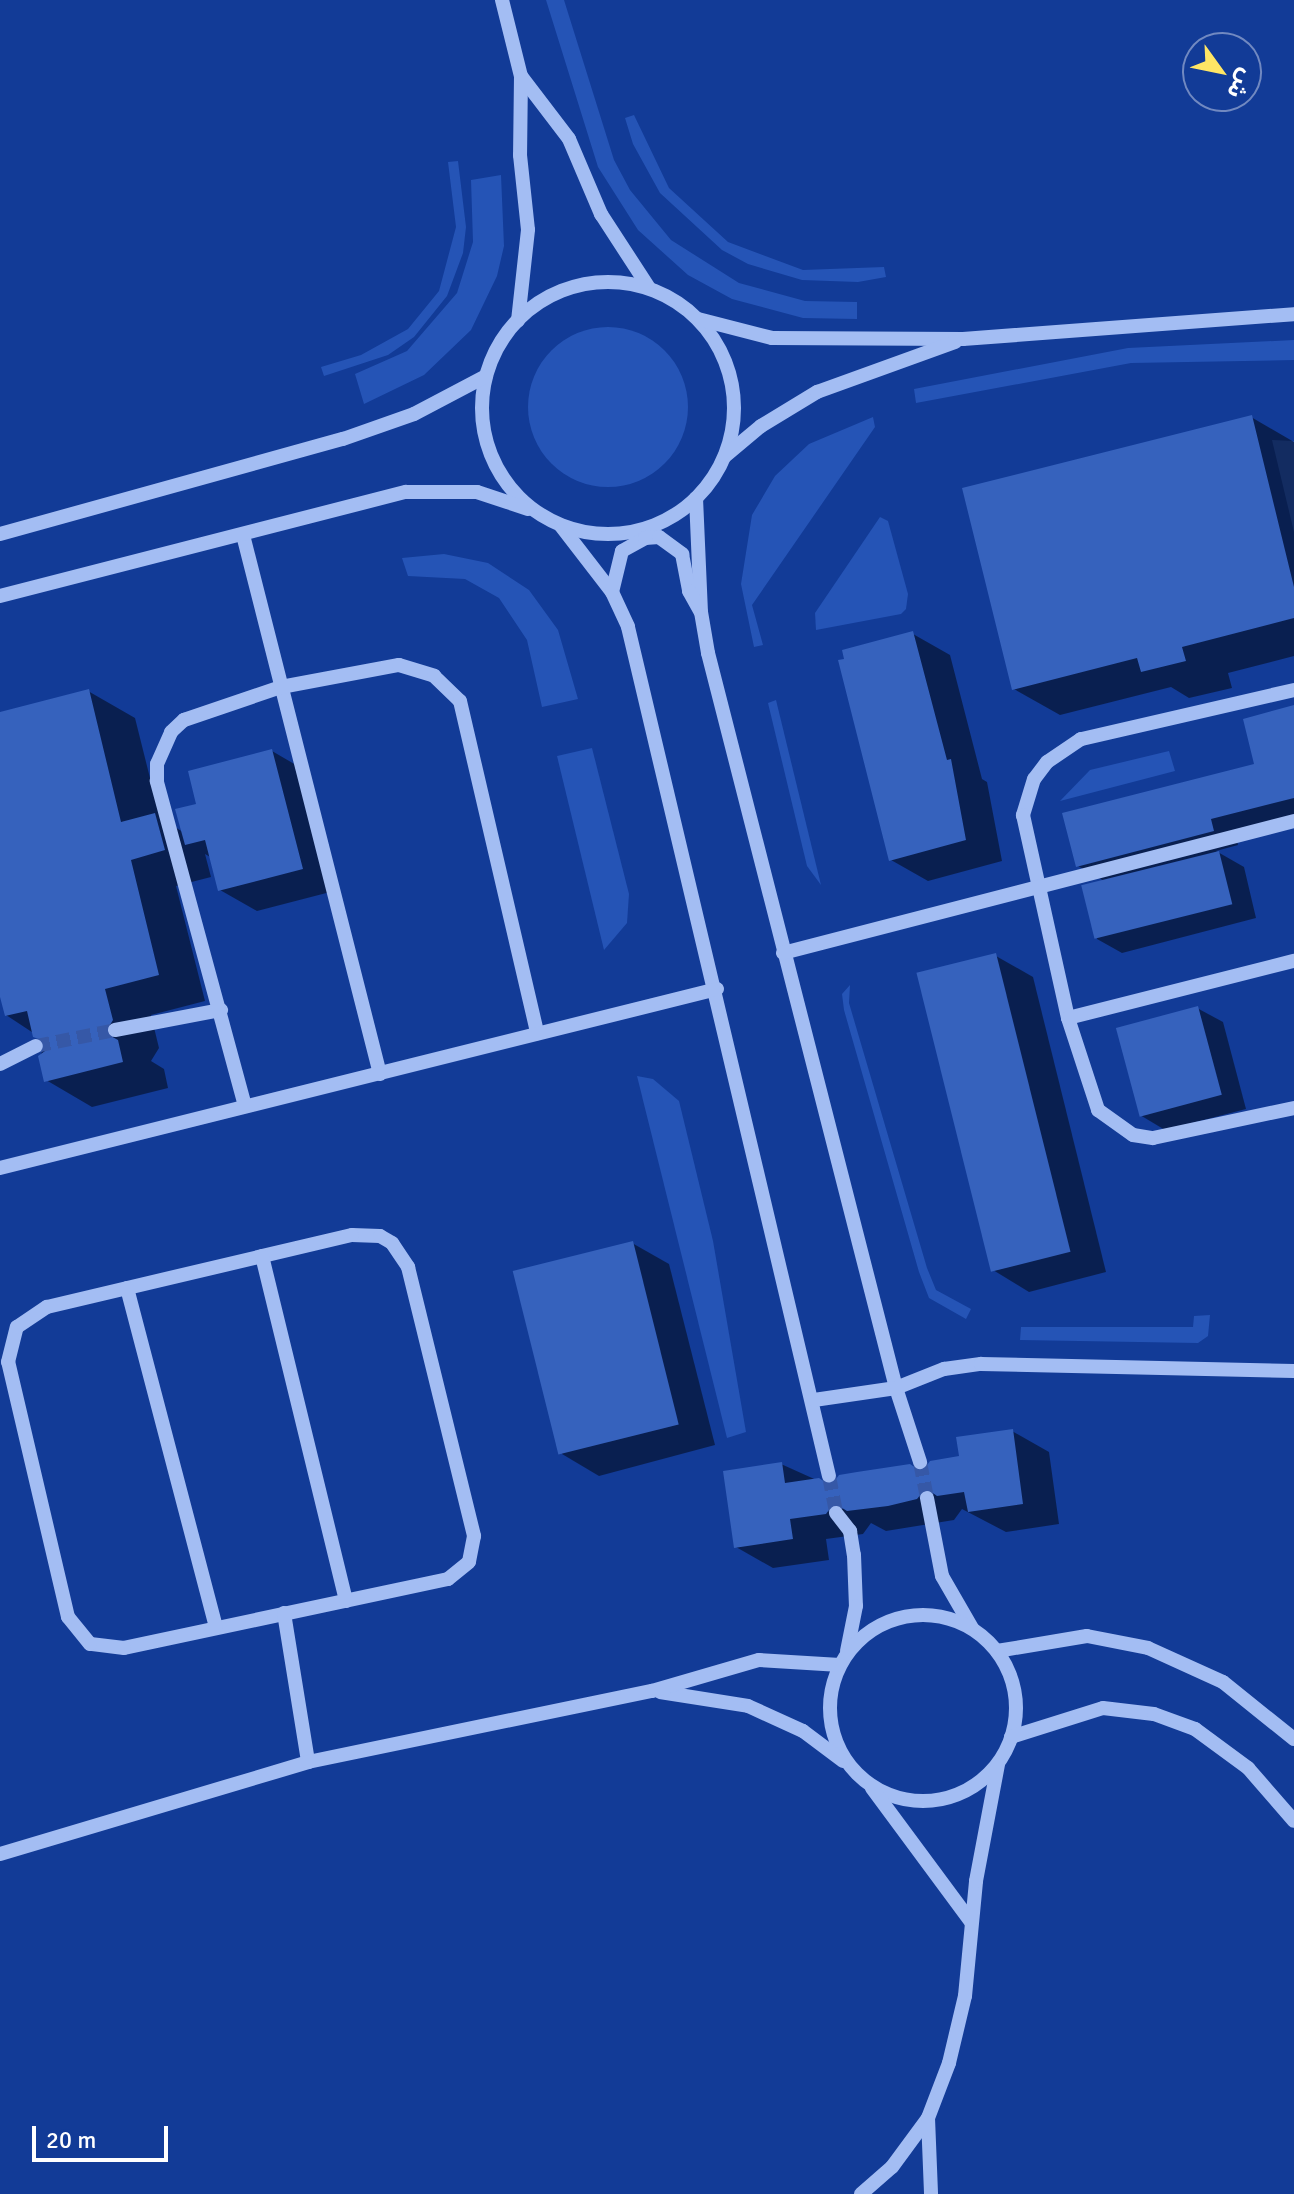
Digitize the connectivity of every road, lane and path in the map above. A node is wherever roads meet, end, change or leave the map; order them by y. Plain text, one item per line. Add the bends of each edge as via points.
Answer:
1 (502, 0) edge
2 (521, 76) junction
3 (649, 288) junction
4 (1294, 314) edge
5 (698, 319) junction
6 (518, 320) junction
7 (963, 339) junction
8 (486, 376) junction
9 (723, 458) junction
10 (696, 498) junction
11 (534, 511) junction
12 (561, 526) junction
13 (0, 534) edge
14 (243, 535) junction
15 (612, 592) junction
16 (0, 596) edge
17 (701, 612) junction
18 (281, 687) junction
19 (1294, 690) edge
20 (1294, 821) edge
21 (1038, 885) junction
22 (783, 953) junction
23 (1294, 961) edge
24 (717, 989) junction
25 (221, 1010) junction
26 (1068, 1018) junction
27 (115, 1030) tunnel mouth
28 (537, 1033) junction
29 (36, 1046) tunnel mouth
30 (0, 1064) edge
31 (380, 1074) junction
32 (245, 1106) junction
33 (1294, 1108) edge
34 (0, 1168) edge
35 (262, 1256) junction
36 (127, 1288) junction
37 (1294, 1371) edge
38 (896, 1388) junction
39 (814, 1400) junction
40 (920, 1462) tunnel mouth
41 (829, 1476) tunnel mouth
42 (927, 1498) tunnel mouth
43 (836, 1513) tunnel mouth
44 (346, 1601) junction
45 (284, 1613) junction
46 (216, 1627) junction
47 (972, 1628) junction
48 (997, 1651) junction
49 (843, 1660) junction
50 (652, 1691) junction
51 (1011, 1737) junction
52 (1294, 1739) edge
53 (308, 1762) junction
54 (999, 1762) junction
55 (849, 1766) junction
56 (870, 1785) junction
57 (1294, 1821) edge
58 (0, 1854) edge
59 (971, 1922) junction
60 (928, 2118) junction
61 (861, 2194) edge
62 (931, 2194) edge

1 - 2 street
2 - 3 street via 569,139 601,214
2 - 6 street via 520,155 528,230
3 - 5 street
3 - 6 street via 593,283 566,290
4 - 7 street
5 - 7 street via 772,338
5 - 9 street via 725,361 732,385 731,435
6 - 8 street
7 - 9 street via 817,392 761,426
8 - 11 street via 481,407 490,451 511,491
8 - 13 street via 414,414 343,439
9 - 10 street
10 - 12 street via 647,528 618,534
10 - 17 street
11 - 12 street
11 - 14 street via 477,492 406,492
12 - 15 street
14 - 16 street
14 - 18 street
15 - 17 street via 622,551 645,538 659,537 682,554 689,591
15 - 24 street via 628,627
17 - 22 street
18 - 25 street via 184,720 171,732 157,764 157,781
18 - 28 street via 399,665 434,676 460,701
18 - 31 street
19 - 21 street via 1081,739 1063,749 1034,779 1023,815
20 - 21 street
21 - 22 street
21 - 26 street
22 - 38 street
23 - 26 street
24 - 28 street
24 - 39 street
25 - 27 street
25 - 32 street
26 - 33 street via 1088,1092 1106,1118 1133,1135 1174,1137
28 - 31 street
29 - 30 street
31 - 32 street
32 - 34 street
35 - 36 street
35 - 44 street
35 - 44 street via 366,1234 380,1236 402,1254 474,1536 469,1562 448,1579
36 - 46 street
36 - 46 street via 35,1311 17,1327 8,1350 68,1617 80,1637 112,1650
37 - 38 street via 981,1364 944,1369
38 - 39 street
38 - 40 street
39 - 41 street
42 - 47 street via 942,1576
43 - 49 street via 850,1531 855,1567 856,1606
44 - 45 street
45 - 46 street
45 - 53 street
47 - 48 street
47 - 49 street via 939,1616 904,1617 882,1624
48 - 51 street via 1015,1692
48 - 52 street via 1087,1636 1148,1648 1223,1682
49 - 50 street via 759,1660
49 - 55 street via 830,1716
50 - 53 street
50 - 55 street via 748,1706 803,1731
51 - 54 street
51 - 57 street via 1103,1708 1154,1714 1195,1729 1248,1768
53 - 58 street
54 - 56 street via 968,1790 949,1798 908,1801
54 - 59 street
55 - 56 street
56 - 59 street
59 - 60 street via 965,1996
60 - 61 street via 892,2167
60 - 62 street

